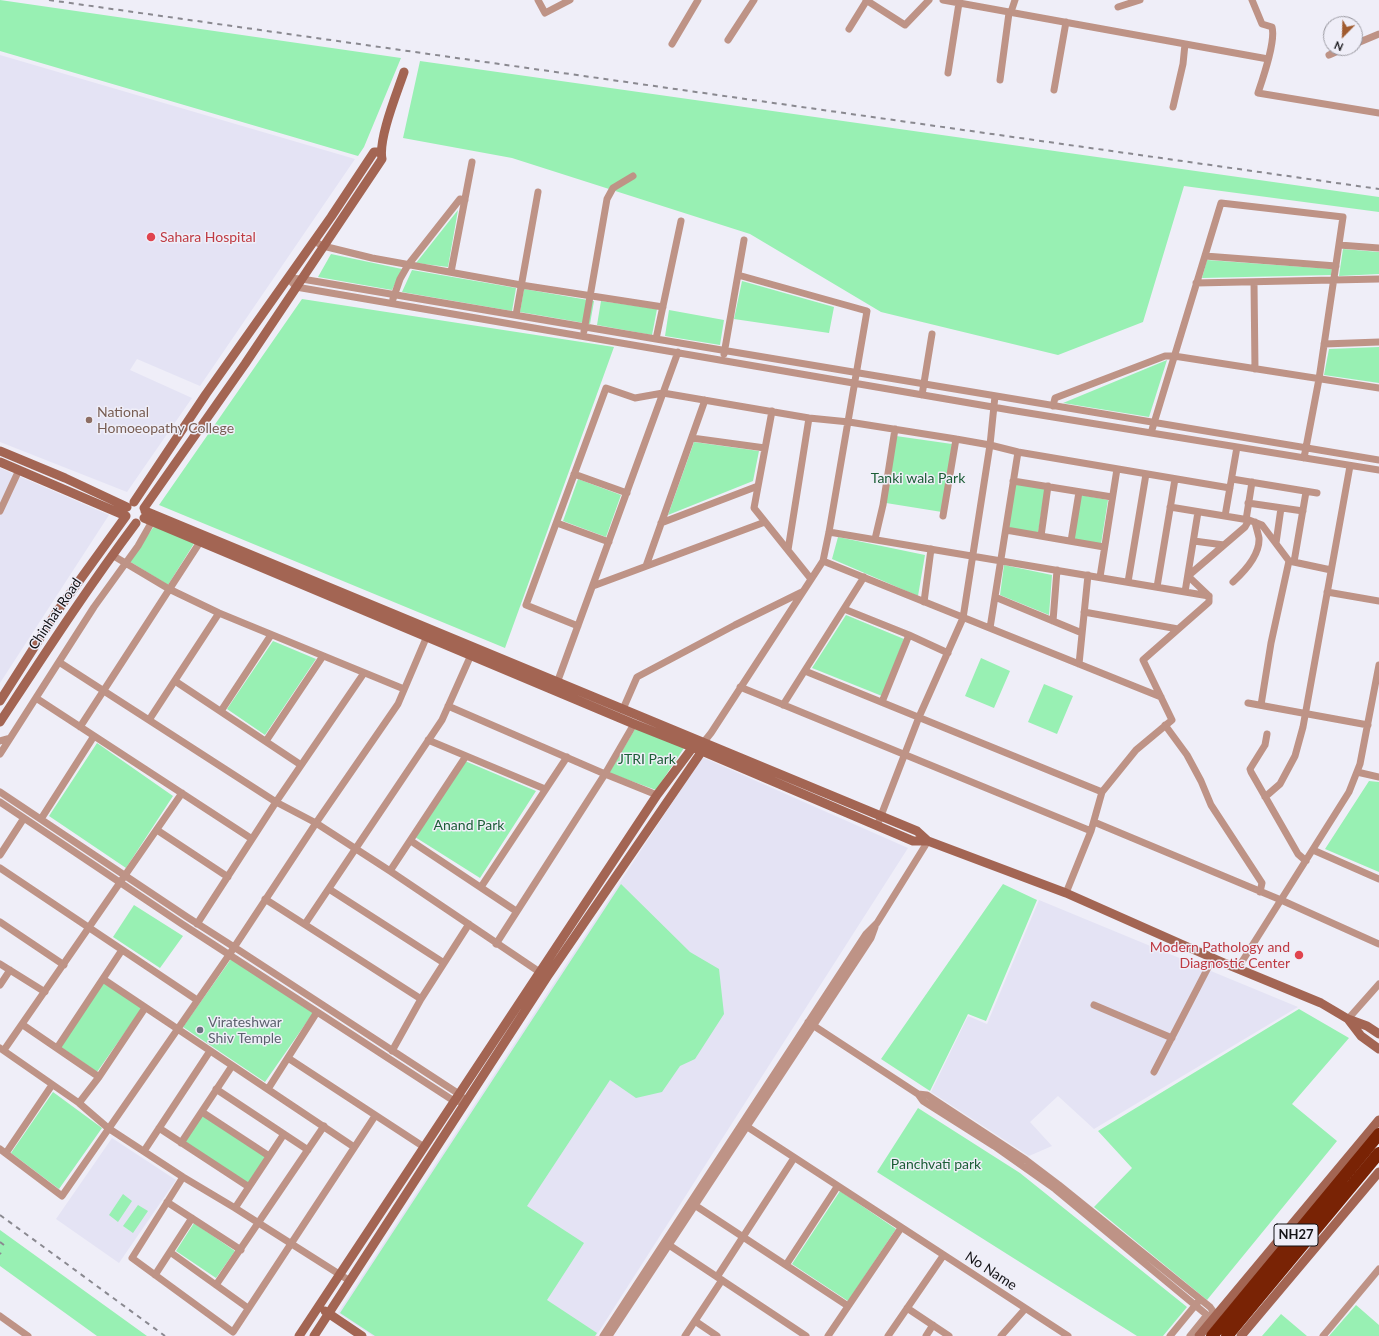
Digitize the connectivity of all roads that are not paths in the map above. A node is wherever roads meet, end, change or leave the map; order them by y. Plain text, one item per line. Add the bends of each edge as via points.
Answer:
1 (538, 0) edge
2 (570, 0) edge
3 (698, 0) edge
4 (754, 0) edge
5 (866, 0) edge
6 (929, 0) edge
7 (944, 0) edge
8 (1015, 0) edge
9 (1140, 0) edge
10 (1252, 0) edge
11 (959, 3) junction
12 (1118, 7) dead end
13 (1011, 12) junction
14 (1066, 22) junction
15 (848, 29) dead end
16 (1379, 34) edge
17 (728, 40) dead end
18 (1363, 41) edge
19 (672, 44) dead end
20 (1185, 44) junction
21 (1268, 59) junction
22 (404, 72) dead end
23 (948, 73) dead end
24 (1000, 80) dead end
25 (1054, 90) dead end
26 (1173, 107) dead end
27 (1379, 113) edge
28 (381, 152) junction
29 (472, 162) dead end
30 (633, 176) dead end
31 (538, 192) dead end
32 (465, 200) junction
33 (681, 221) dead end
34 (744, 240) dead end
35 (314, 241) junction
36 (1339, 245) junction
37 (323, 246) junction
38 (1379, 248) edge
39 (1205, 256) junction
40 (408, 264) junction
41 (1336, 266) junction
42 (451, 272) junction
43 (738, 274) junction
44 (288, 278) junction
45 (302, 279) junction
46 (1379, 279) edge
47 (1334, 280) junction
48 (1254, 282) junction
49 (1196, 283) junction
50 (521, 285) junction
51 (296, 287) junction
52 (395, 295) junction
53 (590, 296) junction
54 (392, 303) junction
55 (663, 307) junction
56 (516, 315) junction
57 (584, 327) junction
58 (932, 334) dead end
59 (583, 336) junction
60 (656, 340) junction
61 (1379, 342) edge
62 (1324, 344) junction
63 (725, 351) junction
64 (678, 352) junction
65 (1174, 356) junction
66 (723, 360) junction
67 (1255, 369) junction
68 (857, 373) junction
69 (1319, 379) junction
70 (855, 383) junction
71 (924, 384) junction
72 (1379, 388) edge
73 (664, 393) junction
74 (922, 395) junction
75 (995, 396) junction
76 (705, 400) junction
77 (1052, 406) junction
78 (993, 407) junction
79 (772, 411) junction
80 (809, 418) junction
81 (849, 422) junction
82 (1154, 422) junction
83 (895, 429) junction
84 (1151, 433) junction
85 (692, 438) junction
86 (956, 439) junction
87 (990, 445) junction
88 (1237, 447) junction
89 (765, 448) junction
90 (1306, 448) junction
91 (0, 451) edge
92 (1018, 452) junction
93 (1304, 458) junction
94 (1379, 460) edge
95 (0, 462) edge
96 (1350, 466) junction
97 (1116, 469) junction
98 (19, 470) junction
99 (1379, 470) edge
100 (574, 474) junction
101 (1146, 474) junction
102 (1175, 479) junction
103 (1232, 479) junction
104 (1013, 481) junction
105 (1252, 482) junction
106 (758, 486) junction
107 (1048, 486) junction
108 (1230, 488) junction
109 (1079, 492) junction
110 (1306, 492) junction
111 (1317, 493) dead end
112 (627, 494) junction
113 (1112, 497) junction
114 (1248, 503) junction
115 (1170, 507) junction
116 (129, 508) junction
117 (1281, 508) junction
118 (0, 511) edge
119 (1304, 511) junction
120 (1198, 512) junction
121 (142, 515) junction
122 (943, 516) dead end
123 (1226, 516) junction
124 (154, 518) junction
125 (1250, 521) junction
126 (662, 522) junction
127 (765, 522) junction
128 (557, 523) junction
129 (1006, 530) junction
130 (829, 532) junction
131 (1040, 536) junction
132 (875, 539) junction
133 (1071, 541) junction
134 (1194, 541) junction
135 (200, 542) junction
136 (609, 542) junction
137 (1276, 543) junction
138 (1224, 545) junction
139 (1104, 547) junction
140 (931, 549) junction
141 (788, 550) junction
142 (112, 555) junction
143 (973, 556) junction
144 (823, 561) junction
145 (1001, 561) junction
146 (1292, 561) junction
147 (126, 562) junction
148 (646, 566) junction
149 (1057, 570) junction
150 (1331, 570) junction
151 (1088, 575) junction
152 (1188, 576) junction
153 (864, 577) junction
154 (1100, 577) junction
155 (811, 578) junction
156 (1128, 582) junction
157 (1233, 582) dead end
158 (592, 586) junction
159 (1157, 587) junction
160 (169, 588) junction
161 (802, 592) junction
162 (1185, 592) junction
163 (1327, 592) junction
164 (1209, 596) junction
165 (995, 597) junction
166 (1379, 601) edge
167 (924, 602) junction
168 (844, 609) junction
169 (1084, 612) junction
170 (219, 613) junction
171 (963, 618) junction
172 (1053, 621) junction
173 (578, 626) junction
174 (990, 628) junction
175 (1178, 629) junction
176 (1082, 633) junction
177 (271, 635) junction
178 (909, 635) junction
179 (427, 636) junction
180 (948, 653) junction
181 (471, 655) junction
182 (323, 656) junction
183 (59, 662) junction
184 (1079, 664) junction
185 (1379, 665) edge
186 (805, 671) junction
187 (364, 673) junction
188 (13, 680) junction
189 (175, 680) junction
190 (557, 683) junction
191 (740, 687) junction
192 (404, 689) junction
193 (103, 690) junction
194 (0, 693) edge
195 (1161, 697) junction
196 (36, 698) junction
197 (0, 701) edge
198 (882, 702) junction
199 (1248, 703) dead end
200 (784, 705) junction
201 (1261, 705) junction
202 (448, 706) junction
203 (623, 709) junction
204 (221, 712) junction
205 (1306, 713) junction
206 (919, 717) junction
207 (149, 720) junction
208 (0, 723) edge
209 (634, 724) junction
210 (1165, 725) junction
211 (1368, 725) junction
212 (80, 726) junction
213 (1267, 734) dead end
214 (94, 736) junction
215 (10, 738) junction
216 (428, 740) junction
217 (0, 741) edge
218 (266, 741) junction
219 (699, 747) junction
220 (0, 754) edge
221 (904, 754) junction
222 (466, 756) junction
223 (567, 757) junction
224 (301, 765) junction
225 (1357, 772) junction
226 (605, 774) junction
227 (1379, 777) edge
228 (545, 789) junction
229 (0, 792) edge
230 (1102, 792) junction
231 (182, 793) junction
232 (657, 795) junction
233 (1265, 797) junction
234 (0, 802) edge
235 (276, 802) junction
236 (880, 816) junction
237 (24, 818) junction
238 (41, 819) junction
239 (1094, 822) junction
240 (316, 823) junction
241 (877, 826) junction
242 (157, 830) junction
243 (1091, 831) junction
244 (252, 839) junction
245 (411, 841) junction
246 (928, 841) junction
247 (355, 849) junction
248 (1313, 850) junction
249 (0, 855) edge
250 (1306, 860) junction
251 (0, 868) edge
252 (390, 870) junction
253 (125, 876) junction
254 (228, 877) junction
255 (1379, 879) edge
256 (120, 883) junction
257 (481, 887) junction
258 (329, 889) junction
259 (1260, 892) junction
260 (1066, 894) junction
261 (265, 899) junction
262 (1281, 900) junction
263 (516, 911) junction
264 (0, 922) edge
265 (197, 924) junction
266 (305, 924) junction
267 (469, 924) junction
268 (89, 928) junction
269 (496, 944) junction
270 (1379, 944) edge
271 (234, 947) junction
272 (122, 950) junction
273 (230, 955) junction
274 (1213, 958) junction
275 (444, 963) junction
276 (0, 964) edge
277 (64, 965) junction
278 (1238, 968) junction
279 (268, 969) junction
280 (10, 970) junction
281 (543, 975) junction
282 (103, 979) junction
283 (1379, 984) edge
284 (0, 985) edge
285 (275, 985) junction
286 (45, 992) junction
287 (421, 999) junction
288 (197, 1000) junction
289 (1094, 1005) dead end
290 (145, 1008) junction
291 (317, 1012) junction
292 (1348, 1019) junction
293 (811, 1024) junction
294 (23, 1025) junction
295 (178, 1029) junction
296 (1379, 1034) edge
297 (1172, 1038) junction
298 (57, 1048) junction
299 (2, 1049) edge
300 (1379, 1050) edge
301 (210, 1051) junction
302 (392, 1051) junction
303 (288, 1058) junction
304 (232, 1066) junction
305 (1154, 1072) dead end
306 (99, 1077) junction
307 (52, 1085) junction
308 (216, 1089) junction
309 (268, 1089) junction
310 (456, 1098) junction
311 (466, 1102) junction
312 (79, 1103) junction
313 (202, 1112) junction
314 (375, 1116) junction
315 (1379, 1120) edge
316 (744, 1125) junction
317 (324, 1126) junction
318 (108, 1128) junction
319 (159, 1128) junction
320 (284, 1134) junction
321 (1379, 1134) edge
322 (181, 1143) junction
323 (354, 1147) junction
324 (424, 1147) junction
325 (308, 1150) junction
326 (3, 1151) edge
327 (144, 1151) junction
328 (1379, 1153) edge
329 (269, 1156) junction
330 (794, 1158) junction
331 (1379, 1172) edge
332 (183, 1177) junction
333 (249, 1187) junction
334 (837, 1187) junction
335 (167, 1202) junction
336 (692, 1204) junction
337 (234, 1208) junction
338 (192, 1218) junction
339 (258, 1224) junction
340 (901, 1228) junction
341 (743, 1237) junction
342 (290, 1243) junction
343 (669, 1245) junction
344 (241, 1250) junction
345 (170, 1252) junction
346 (943, 1256) junction
347 (786, 1265) junction
348 (1379, 1269) edge
349 (339, 1274) junction
350 (155, 1275) junction
351 (719, 1279) junction
352 (350, 1281) junction
353 (216, 1285) junction
354 (1198, 1302) junction
355 (320, 1305) junction
356 (848, 1306) junction
357 (248, 1308) junction
358 (907, 1308) junction
359 (1025, 1309) junction
360 (328, 1314) junction
361 (0, 1316) edge
362 (1211, 1316) junction
363 (695, 1322) junction
364 (933, 1325) junction
365 (19, 1330) junction
366 (14, 1336) edge
367 (28, 1336) edge
368 (299, 1336) edge
369 (314, 1336) edge
370 (362, 1336) edge
371 (603, 1336) edge
372 (610, 1336) edge
373 (685, 1336) edge
374 (717, 1336) edge
375 (806, 1336) edge
376 (828, 1336) edge
377 (888, 1336) edge
378 (926, 1336) edge
379 (949, 1336) edge
380 (1001, 1336) edge
381 (1068, 1336) edge
382 (1170, 1336) edge
383 (1190, 1336) edge
384 (1199, 1336) edge
385 (1212, 1336) edge
386 (1227, 1336) edge
387 (1241, 1336) edge
388 (1323, 1336) edge

1 - 2 street via 545,13
3 - 19 street
4 - 17 street
5 - 6 street via 905,25
5 - 15 street
7 - 11 street
8 - 13 street
9 - 12 street
10 - 21 street via 1259,20 1262,24 1272,27
11 - 13 street
11 - 23 street
13 - 14 street
13 - 24 street
14 - 20 street
14 - 25 street
16 - 18 street
20 - 21 street
20 - 26 street
21 - 27 street via 1258,93
22 - 28 street, Chinhat Road via 388,118
28 - 35 street via 374,152
28 - 37 street, Chinhat Road via 382,159
29 - 32 street
30 - 53 street via 613,188 607,199
31 - 50 street
32 - 40 street via 460,199
32 - 42 street
33 - 55 street
34 - 43 street
35 - 37 street
35 - 44 street
36 - 38 street
36 - 39 street via 1343,217 1221,203
36 - 41 street
37 - 40 street
37 - 45 street, Chinhat Road
39 - 41 street
39 - 49 street
40 - 42 street
40 - 52 street
41 - 47 street
42 - 50 street
43 - 63 street
43 - 68 street via 867,311
44 - 45 street
44 - 51 street
44 - 116 street
45 - 51 street, Chinhat Road
45 - 52 street
46 - 47 street
47 - 48 street
47 - 62 street
48 - 49 street
48 - 67 street
49 - 65 street
50 - 53 street
50 - 56 street
51 - 54 street
51 - 121 street, Chinhat Road
52 - 54 street
52 - 56 street
53 - 55 street
53 - 57 street
54 - 59 street
55 - 60 street
56 - 57 street
57 - 59 street
57 - 60 street
58 - 71 street
59 - 64 street
60 - 63 street
61 - 62 street
62 - 69 street
63 - 66 street
63 - 68 street
64 - 66 street
64 - 73 street
65 - 67 street
65 - 77 street via 1165,356 1055,398
65 - 82 street
66 - 70 street
67 - 69 street
68 - 70 street
68 - 71 street
69 - 72 street
69 - 90 street
70 - 74 street
70 - 81 street
71 - 74 street
71 - 75 street
73 - 76 street
73 - 100 street via 635,398 606,388
73 - 112 street
74 - 78 street
75 - 77 street
75 - 78 street
76 - 79 street
76 - 85 street
77 - 82 street
78 - 84 street
78 - 87 street
79 - 80 street
79 - 89 street
80 - 81 street
80 - 141 street
81 - 83 street
81 - 130 street
82 - 84 street
82 - 90 street
83 - 86 street
83 - 132 street
84 - 88 street
85 - 89 street
85 - 126 street
86 - 87 street
86 - 122 street
87 - 92 street
87 - 143 street
88 - 93 street
88 - 103 street
89 - 106 street
90 - 93 street
90 - 94 street
91 - 116 street
92 - 97 street
92 - 104 street
93 - 96 street
95 - 98 street
96 - 99 street
96 - 150 street
97 - 101 street
97 - 113 street
98 - 116 street
98 - 118 street
100 - 112 street
100 - 128 street
101 - 102 street
101 - 156 street
102 - 108 street
102 - 115 street
103 - 105 street
103 - 108 street
104 - 107 street
104 - 129 street
105 - 110 street
105 - 114 street
106 - 126 street
106 - 127 street via 754,508
107 - 109 street
107 - 131 street
108 - 123 street
109 - 113 street
109 - 133 street
110 - 111 street
110 - 119 street
112 - 136 street
113 - 139 street
114 - 117 street
114 - 125 street
115 - 120 street
115 - 159 street
116 - 121 street via 141,504
116 - 121 street via 130,521
116 - 188 street
117 - 119 street
117 - 137 street
119 - 146 street
120 - 123 street
120 - 134 street
121 - 124 street
121 - 142 street, Chinhat Road
123 - 125 street
124 - 135 street
124 - 147 street
124 - 190 street
125 - 137 street via 1262,525
125 - 138 street
125 - 157 street via 1259,539 1256,552
126 - 148 street
127 - 141 street
127 - 148 street
128 - 136 street
128 - 173 street via 526,605
129 - 131 street
129 - 145 street
130 - 132 street
130 - 144 street
131 - 133 street
132 - 140 street
133 - 139 street
134 - 138 street
134 - 152 street
135 - 160 street
135 - 179 street
136 - 158 street
137 - 146 street
138 - 152 street
139 - 154 street
140 - 143 street
140 - 167 street
141 - 155 street
142 - 147 street
142 - 208 street, Chinhat Road
143 - 145 street
143 - 171 street
144 - 153 street
144 - 155 street
145 - 149 street
145 - 165 street
146 - 150 street
146 - 201 street via 1272,643
147 - 160 street
147 - 183 street
148 - 158 street
149 - 151 street
149 - 172 street
150 - 163 street
151 - 154 street
151 - 169 street
152 - 162 street
152 - 164 street
153 - 167 street
153 - 168 street
154 - 156 street
155 - 161 street
156 - 159 street
158 - 173 street
159 - 162 street
160 - 170 street
160 - 193 street
161 - 191 street
161 - 203 street via 735,624 637,677
162 - 164 street
163 - 166 street
163 - 205 street
164 - 175 street via 1209,602
165 - 172 street
165 - 174 street
167 - 171 street
168 - 178 street
168 - 186 street
169 - 175 street
169 - 176 street
170 - 177 street
170 - 189 street
171 - 174 street
171 - 180 street
172 - 176 street
173 - 190 street
174 - 184 street
175 - 195 street via 1143,660
176 - 184 street
177 - 182 street
177 - 204 street
178 - 180 street
178 - 198 street
179 - 181 street
179 - 192 street
180 - 206 street
181 - 202 street
181 - 209 street
182 - 187 street
182 - 218 street
183 - 193 street
183 - 196 street
184 - 195 street
185 - 211 street
186 - 198 street
186 - 200 street
187 - 192 street
187 - 224 street
188 - 194 street
188 - 197 street
189 - 204 street
189 - 207 street
190 - 203 street
191 - 200 street
191 - 219 street
192 - 240 street via 398,704
193 - 207 street
193 - 212 street
195 - 210 street via 1172,720
196 - 212 street
196 - 215 street
198 - 206 street
199 - 201 street
200 - 221 street
201 - 205 street
202 - 216 street
202 - 223 street
203 - 219 street
204 - 218 street
205 - 211 street
205 - 233 street via 1295,756 1280,784
206 - 221 street
206 - 230 street
207 - 235 street
209 - 219 street
209 - 226 street
210 - 230 street via 1136,750
210 - 259 street via 1187,755 1211,805 1262,883
211 - 225 street
212 - 214 street
213 - 233 street via 1265,745 1250,770
214 - 231 street
214 - 238 street
215 - 217 street
215 - 220 street
216 - 222 street
216 - 247 street
218 - 224 street
219 - 232 street
219 - 236 street
219 - 241 street
219 - 281 street
221 - 236 street
221 - 243 street
222 - 228 street
222 - 245 street
223 - 226 street
223 - 228 street
224 - 235 street
225 - 227 street
225 - 248 street via 1349,792
226 - 232 street
226 - 263 street
228 - 257 street
229 - 238 street
230 - 239 street
231 - 242 street
231 - 244 street
232 - 281 street
233 - 250 street via 1298,854
234 - 237 street
235 - 240 street
235 - 244 street
236 - 241 street
236 - 246 street via 917,831
237 - 249 street
237 - 256 street
238 - 253 street
239 - 243 street
239 - 259 street
240 - 247 street
240 - 261 street
241 - 246 street via 913,841
242 - 253 street
242 - 254 street
243 - 260 street
244 - 254 street
245 - 252 street
245 - 257 street
246 - 260 street
246 - 293 street via 877,923 866,934
247 - 252 street
247 - 258 street
248 - 250 street
248 - 255 street
250 - 262 street
251 - 268 street
252 - 267 street
253 - 256 street
253 - 265 street
254 - 265 street
256 - 268 street
256 - 273 street
257 - 263 street
258 - 266 street
258 - 275 street
259 - 262 street
260 - 274 street
261 - 266 street
261 - 271 street
262 - 270 street
262 - 278 street
263 - 269 street
264 - 277 street
265 - 271 street
266 - 287 street
267 - 269 street
267 - 275 street
268 - 272 street
268 - 277 street
269 - 281 street
271 - 273 street
271 - 279 street
272 - 282 street
272 - 288 street
273 - 285 street
273 - 288 street
274 - 278 street
274 - 297 street
275 - 287 street
276 - 280 street
277 - 286 street
278 - 292 street via 1321,1003
279 - 285 street
279 - 302 street
280 - 284 street
280 - 286 street
281 - 310 street
281 - 311 street
282 - 290 street
282 - 298 street
283 - 292 street
285 - 291 street
286 - 294 street
287 - 302 street
288 - 295 street
289 - 297 street
290 - 295 street
290 - 306 street
291 - 303 street
291 - 310 street
292 - 296 street
292 - 300 street via 1361,1036
293 - 316 street
293 - 354 street via 1055,1189
294 - 298 street
294 - 299 street
295 - 301 street
295 - 318 street
297 - 305 street
298 - 306 street
299 - 307 street
301 - 304 street
301 - 319 street
302 - 310 street
303 - 309 street
303 - 314 street
304 - 308 street
304 - 309 street
306 - 312 street
307 - 312 street
307 - 326 street
308 - 313 street
308 - 320 street
309 - 317 street
310 - 311 street
310 - 324 street
311 - 352 street
312 - 318 street
313 - 322 street
313 - 329 street
314 - 323 street
314 - 324 street
315 - 362 street
316 - 330 street, No Name
316 - 336 street
317 - 323 street
317 - 325 street
318 - 326 street via 62,1196
318 - 327 street
319 - 322 street
319 - 327 street
320 - 325 street
320 - 329 street
321 - 385 highway, NH27, bridge
322 - 333 street
323 - 342 street
324 - 349 street
325 - 339 street
327 - 332 street
328 - 386 highway, NH27, bridge
329 - 333 street
330 - 334 street, No Name
330 - 341 street
331 - 387 street
332 - 335 street
332 - 337 street
333 - 337 street
334 - 340 street, No Name
334 - 347 street
335 - 338 street
335 - 350 street via 132,1258
336 - 341 street
336 - 343 street
336 - 371 street
337 - 339 street
338 - 344 street
338 - 345 street
339 - 342 street
339 - 344 street
340 - 346 street, No Name
340 - 356 street
341 - 347 street
341 - 351 street
342 - 349 street
342 - 357 street
343 - 351 street
343 - 372 street
344 - 353 street
345 - 350 street
345 - 353 street
346 - 358 street
346 - 359 street, No Name
347 - 356 street
348 - 388 street
349 - 352 street
349 - 355 street
350 - 357 street via 233,1332
351 - 363 street
351 - 375 street
352 - 360 street
353 - 357 street
354 - 362 street via 1210,1308
354 - 382 street
355 - 360 street
355 - 368 street
356 - 376 street
358 - 364 street
358 - 377 street
359 - 380 street
359 - 381 street, No Name
360 - 369 street
360 - 370 street
361 - 365 street
362 - 383 street
362 - 384 street
362 - 387 street
363 - 373 street
363 - 374 street
364 - 378 street
364 - 379 street
365 - 366 street
365 - 367 street

